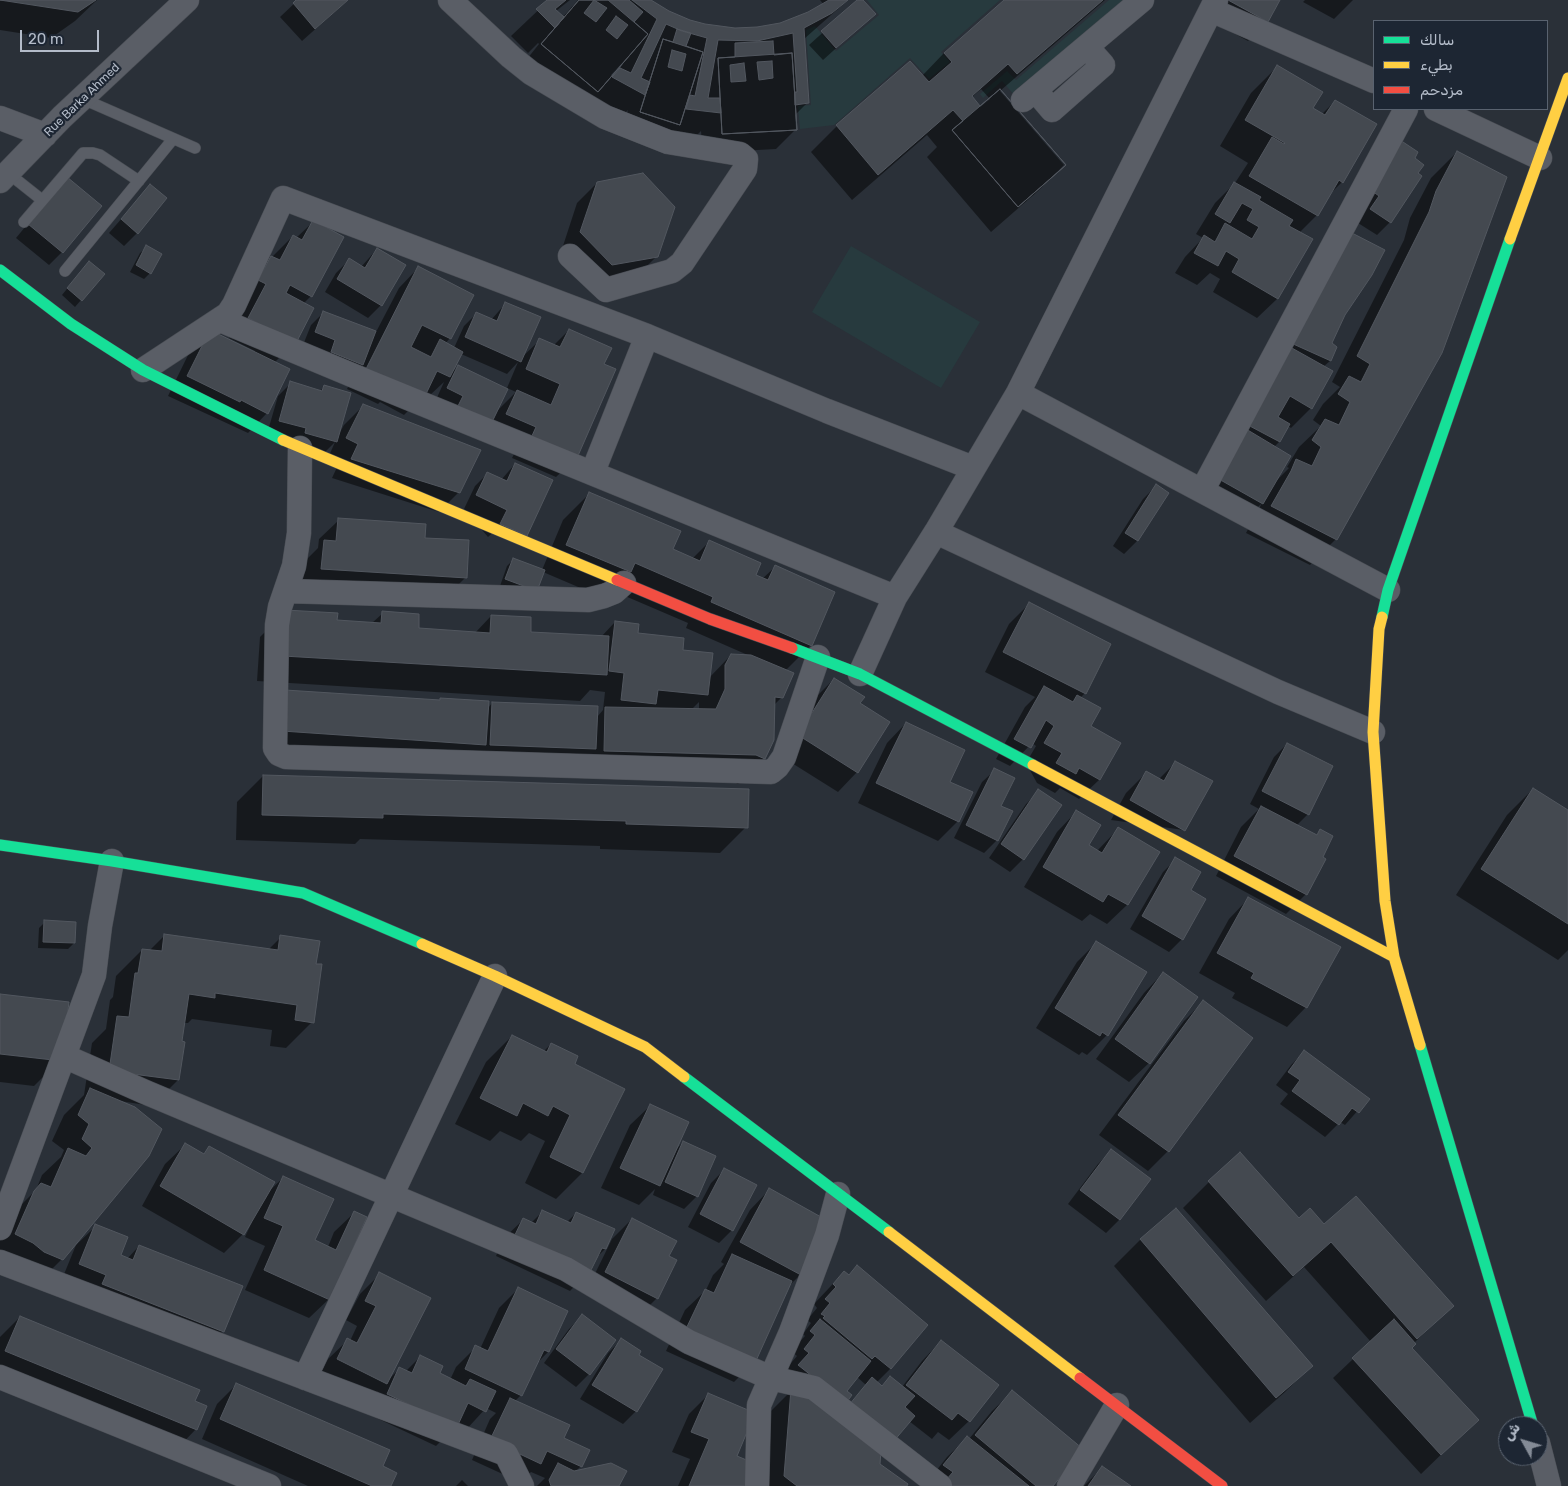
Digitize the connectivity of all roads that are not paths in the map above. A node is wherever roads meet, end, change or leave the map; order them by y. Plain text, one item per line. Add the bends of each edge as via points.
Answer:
1 (187, 0) edge
2 (450, 0) edge
3 (1142, 0) edge
4 (1213, 5) edge
5 (1568, 78) edge
6 (1373, 81) edge
7 (1029, 95) dead end
8 (82, 98) junction
9 (1405, 110) edge
10 (1438, 110) edge
11 (0, 118) edge
12 (45, 135) junction
13 (173, 139) junction
14 (195, 148) dead end
15 (1540, 158) junction
16 (4, 177) edge
17 (139, 181) junction
18 (42, 200) junction
19 (24, 222) dead end
20 (570, 256) dead end
21 (0, 270) edge
22 (66, 270) dead end
23 (220, 320) junction
24 (647, 336) junction
25 (142, 370) junction
26 (1018, 393) junction
27 (300, 448) junction
28 (973, 468) junction
29 (591, 472) junction
30 (1202, 491) junction
31 (936, 532) junction
32 (624, 583) junction
33 (1388, 590) junction
34 (286, 591) junction
35 (895, 597) junction
36 (818, 657) junction
37 (860, 674) junction
38 (1373, 732) junction
39 (0, 845) edge
40 (112, 861) junction
41 (1394, 957) junction
42 (495, 976) junction
43 (64, 1056) junction
44 (838, 1194) junction
45 (391, 1195) junction
46 (0, 1228) edge
47 (0, 1262) edge
48 (0, 1377) edge
49 (305, 1378) junction
50 (771, 1378) junction
51 (1116, 1405) junction
52 (1530, 1416) edge
53 (1544, 1466) edge
54 (269, 1486) edge
55 (522, 1486) edge
56 (757, 1486) edge
57 (940, 1486) edge
58 (1069, 1486) edge
59 (1222, 1486) edge
60 (1549, 1486) edge

1 - 8 street, Rue Barka Ahmed
2 - 20 street via 531,73 605,118 668,142 740,154 746,159 745,169 682,263 672,271 606,290
3 - 7 street via 1087,47 1103,65 1052,110
4 - 6 street
4 - 26 street
5 - 15 street
8 - 12 street, Rue Barka Ahmed
8 - 13 lane
9 - 30 street
10 - 15 street
11 - 12 street
12 - 16 street, Rue Barka Ahmed
13 - 14 lane
13 - 17 lane
15 - 33 street
16 - 18 lane
17 - 18 lane via 100,155 83,153
17 - 22 lane
18 - 19 lane
21 - 25 street via 71,324
23 - 24 street via 234,305 283,198
23 - 25 street
23 - 29 street
24 - 28 street
24 - 29 street
25 - 27 street
26 - 28 street
26 - 30 street
27 - 32 street
27 - 34 street via 299,533
28 - 31 street
29 - 35 street
30 - 33 street
31 - 35 street
31 - 38 street via 1278,692
32 - 34 street via 614,592 588,600
32 - 36 street via 710,619
33 - 38 street via 1379,629
34 - 36 street via 277,625 275,748 286,757 771,772 784,756
35 - 37 street
36 - 37 street
37 - 41 street
38 - 41 street via 1385,902
39 - 40 street
40 - 42 street via 302,893
40 - 43 street via 94,975
41 - 52 street
42 - 44 street via 645,1048
42 - 45 street
43 - 45 street
43 - 46 street
44 - 50 street via 827,1235
44 - 51 street
45 - 49 street
45 - 50 street via 566,1268 689,1342
47 - 49 street
48 - 54 street
49 - 55 street via 506,1454
50 - 56 street via 759,1405
50 - 57 street via 814,1388
51 - 58 street
51 - 59 street
53 - 60 street

